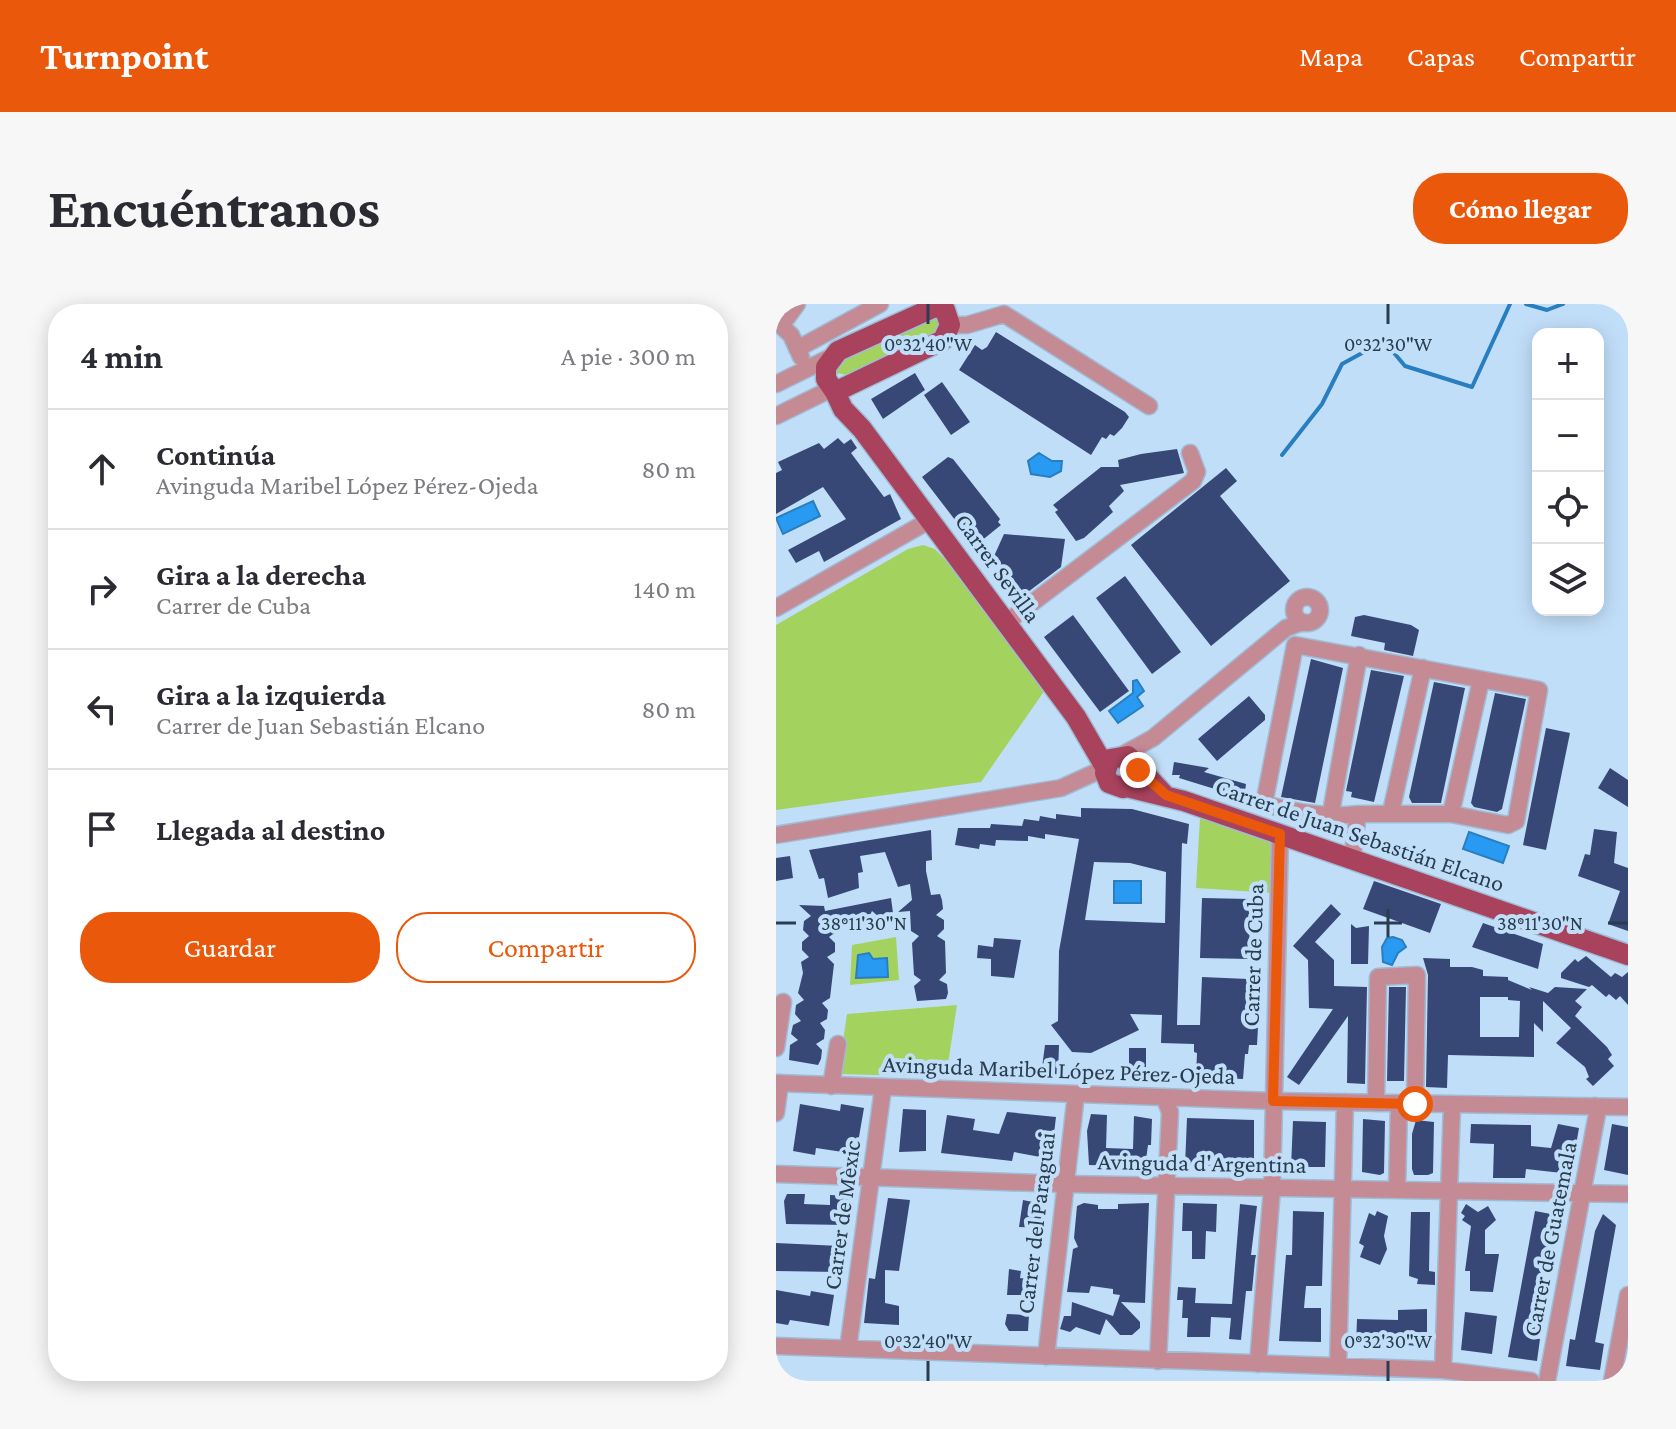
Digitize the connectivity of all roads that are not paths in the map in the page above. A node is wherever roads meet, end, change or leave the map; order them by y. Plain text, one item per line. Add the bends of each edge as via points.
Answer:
1 (797, 304) edge
2 (880, 304) edge
3 (909, 312) edge
4 (946, 313) edge
5 (779, 324) edge
6 (797, 349) junction
7 (829, 358) junction
8 (806, 370) junction
9 (861, 379) junction
10 (776, 384) edge
11 (833, 390) junction
12 (1149, 406) dead end
13 (776, 416) edge
14 (862, 429) junction
15 (1190, 453) dead end
16 (930, 520) junction
17 (776, 608) edge
18 (1299, 615) dead end
19 (1007, 622) junction
20 (1359, 655) junction
21 (1423, 668) junction
22 (1481, 680) junction
23 (1121, 769) junction
24 (1391, 812) junction
25 (1358, 814) junction
26 (1451, 814) junction
27 (1330, 818) junction
28 (1280, 834) junction
29 (776, 835) edge
30 (1352, 859) junction
31 (1628, 955) edge
32 (783, 1002) dead end
33 (838, 1044) dead end
34 (776, 1048) edge
35 (778, 1083) edge
36 (831, 1086) junction
37 (883, 1088) junction
38 (1076, 1094) junction
39 (1164, 1097) junction
40 (1273, 1101) junction
41 (1345, 1102) junction
42 (1376, 1103) junction
43 (1407, 1104) junction
44 (1452, 1104) junction
45 (1595, 1106) junction
46 (1628, 1107) edge
47 (776, 1113) edge
48 (776, 1174) edge
49 (873, 1177) junction
50 (1065, 1184) junction
51 (1166, 1186) junction
52 (1272, 1188) junction
53 (1343, 1189) junction
54 (1397, 1190) junction
55 (1451, 1191) junction
56 (1584, 1193) junction
57 (1628, 1194) edge
58 (1628, 1295) edge
59 (776, 1346) edge
60 (848, 1349) junction
61 (1046, 1357) junction
62 (1158, 1361) junction
63 (1258, 1364) junction
64 (1338, 1366) junction
65 (1443, 1370) junction
66 (1531, 1381) edge
67 (1547, 1381) edge
68 (1612, 1381) edge

1 - 5 street
2 - 6 street
3 - 4 main road
3 - 7 main road
4 - 9 main road via 943,340
4 - 12 street via 967,325 1004,314
5 - 6 street
6 - 8 street
7 - 8 street
7 - 11 main road via 826,379
8 - 10 street
9 - 11 main road
9 - 14 main road via 856,406
11 - 13 street
11 - 14 main road, Carrer Sevilla
14 - 16 main road, Carrer Sevilla
15 - 19 street via 1197,472 1193,481
16 - 17 street
16 - 19 main road, Carrer Sevilla
18 - 23 street
19 - 23 main road, Carrer Sevilla via 1092,739
20 - 21 street
20 - 27 street
20 - 27 street via 1295,645 1264,804
21 - 22 street
21 - 24 street
22 - 26 street
22 - 26 street via 1539,690 1516,821 1508,825
23 - 28 main road, Carrer de Juan Sebastián Elcano via 1166,795
23 - 29 street via 1073,785
24 - 25 street
24 - 26 street
25 - 27 street
25 - 30 street
28 - 30 main road, Carrer de Juan Sebastián Elcano
28 - 40 street, Carrer de Cuba
30 - 31 main road, Carrer de Juan Sebastián Elcano
32 - 34 street
33 - 36 street
35 - 36 street, Avinguda Maribel López Pérez-Ojeda
35 - 47 street
36 - 37 street, Avinguda Maribel López Pérez-Ojeda
37 - 38 street, Avinguda Maribel López Pérez-Ojeda
37 - 49 street, Carrer de Mèxic
38 - 39 street, Avinguda Maribel López Pérez-Ojeda
38 - 50 street, Carrer del Paraguai
39 - 40 street, Avinguda Maribel López Pérez-Ojeda
39 - 51 street via 1170,1112
40 - 41 street, Avinguda Maribel López Pérez-Ojeda
40 - 52 street, Carrer de Cuba
41 - 42 street, Avinguda Maribel López Pérez-Ojeda
41 - 53 street
42 - 43 street, Avinguda Maribel López Pérez-Ojeda
42 - 43 street via 1378,977 1418,969
43 - 44 street, Avinguda Maribel López Pérez-Ojeda
43 - 54 street
44 - 45 street, Avinguda Maribel López Pérez-Ojeda
44 - 55 street
45 - 46 street, Avinguda Maribel López Pérez-Ojeda
45 - 56 street, Carrer de Guatemala
48 - 49 street, Avinguda d'Argentina
49 - 50 street, Avinguda d'Argentina
49 - 60 street, Carrer de Mèxic
50 - 51 street, Avinguda d'Argentina
50 - 61 street, Carrer del Paraguai
51 - 52 street, Avinguda d'Argentina
51 - 62 street
52 - 53 street, Avinguda d'Argentina
52 - 63 street, Carrer de Cuba
53 - 54 street, Avinguda d'Argentina
53 - 64 street
54 - 55 street, Avinguda d'Argentina
55 - 56 street, Avinguda d'Argentina
55 - 65 street
56 - 57 street, Avinguda d'Argentina
56 - 67 street, Carrer de Guatemala
58 - 68 street
59 - 60 street
60 - 61 street
61 - 62 street
62 - 63 street
63 - 64 street
64 - 65 street
65 - 66 street

